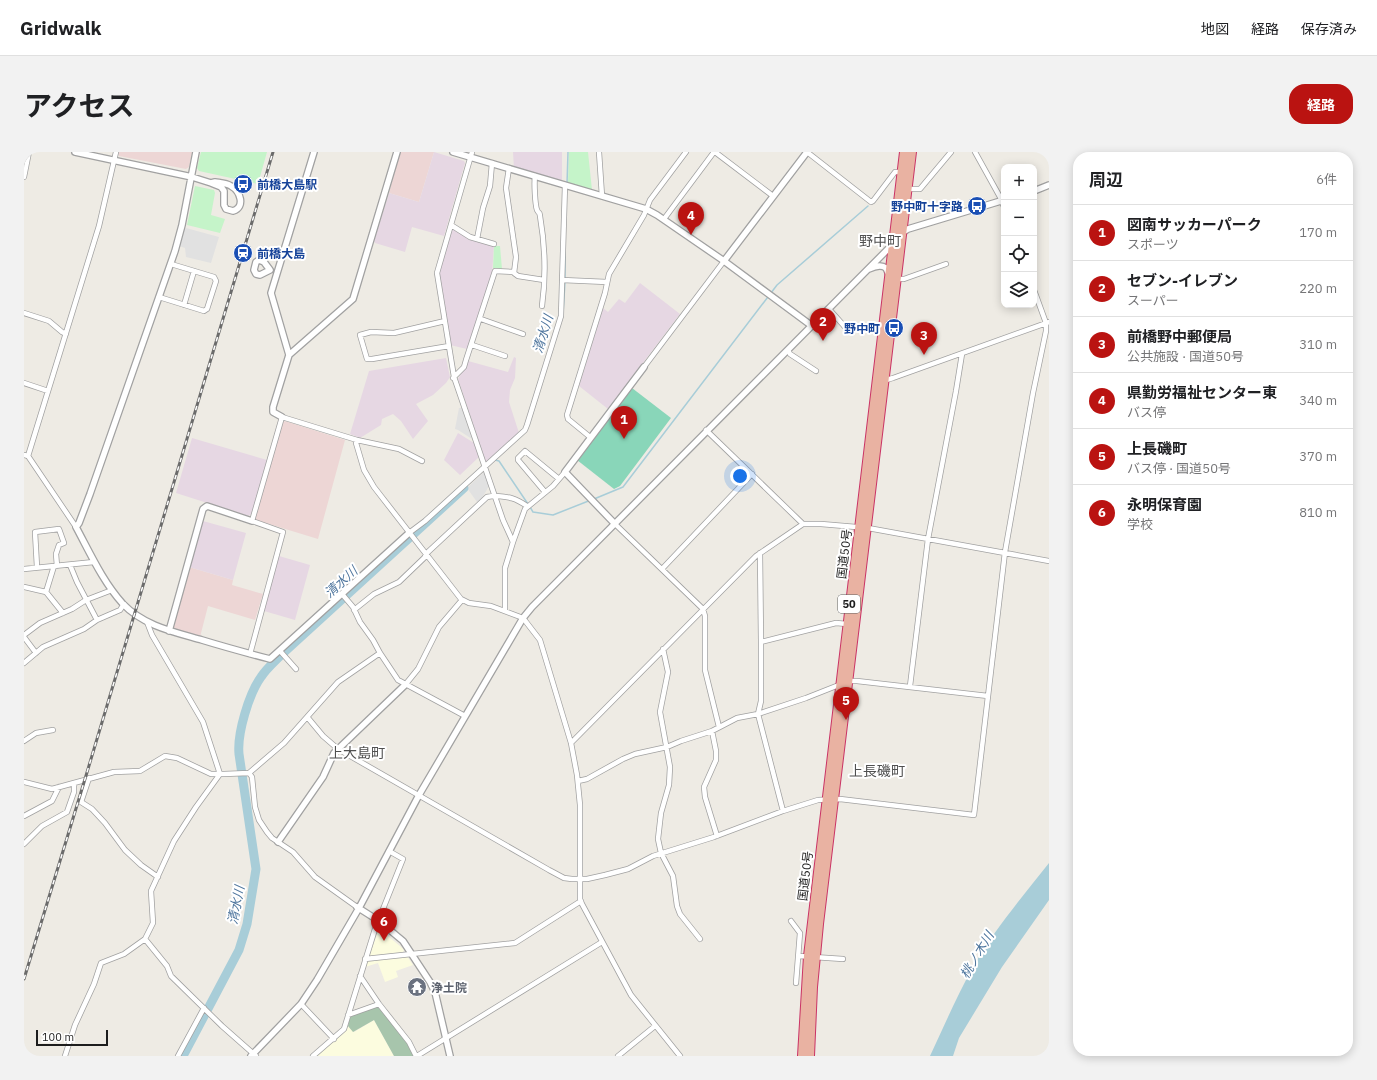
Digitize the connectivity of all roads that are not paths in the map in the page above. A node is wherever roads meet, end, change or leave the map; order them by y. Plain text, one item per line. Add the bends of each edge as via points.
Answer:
1 (29, 152) edge
2 (75, 152) edge
3 (116, 152) edge
4 (196, 152) edge
5 (314, 152) edge
6 (397, 152) edge
7 (453, 152) edge
8 (599, 152) edge
9 (686, 152) edge
10 (715, 152) edge
11 (807, 152) edge
12 (904, 152) edge
13 (912, 152) edge
14 (951, 152) edge
15 (975, 152) edge
16 (471, 154) edge
17 (114, 161) junction
18 (492, 163) junction
19 (509, 168) junction
20 (902, 172) junction
21 (535, 176) junction
22 (24, 177) edge
23 (192, 177) junction
24 (211, 182) junction
25 (565, 185) junction
26 (1049, 185) edge
27 (908, 189) junction
28 (1037, 190) edge
29 (602, 196) junction
30 (773, 196) junction
31 (1002, 200) edge
32 (1001, 202) edge
33 (646, 209) junction
34 (664, 219) junction
35 (451, 225) junction
36 (903, 232) junction
37 (477, 239) junction
38 (894, 243) junction
39 (494, 244) dead end
40 (724, 262) junction
41 (170, 264) junction
42 (946, 264) dead end
43 (868, 269) junction
44 (270, 270) dead end
45 (194, 271) junction
46 (276, 272) junction
47 (514, 272) junction
48 (893, 278) junction
49 (544, 280) junction
50 (562, 280) junction
51 (607, 282) junction
52 (159, 296) junction
53 (1037, 297) edge
54 (184, 305) junction
55 (542, 306) dead end
56 (829, 309) junction
57 (24, 313) edge
58 (480, 319) junction
59 (445, 321) junction
60 (1047, 322) edge
61 (812, 326) junction
62 (845, 327) dead end
63 (66, 334) junction
64 (523, 334) dead end
65 (472, 345) junction
66 (449, 346) junction
67 (788, 350) junction
68 (962, 354) junction
69 (289, 355) junction
70 (505, 356) dead end
71 (644, 367) joint
72 (816, 371) dead end
73 (453, 378) junction
74 (881, 381) junction
75 (24, 383) edge
76 (48, 390) junction
77 (282, 417) junction
78 (707, 430) junction
79 (590, 437) junction
80 (357, 440) junction
81 (26, 455) edge
82 (422, 461) dead end
83 (485, 468) junction
84 (565, 472) junction
85 (752, 474) junction
86 (559, 479) junction
87 (545, 492) junction
88 (495, 497) junction
89 (527, 506) junction
90 (252, 521) junction
91 (614, 523) junction
92 (803, 524) junction
93 (76, 527) junction
94 (864, 528) junction
95 (411, 535) junction
96 (928, 539) junction
97 (513, 542) junction
98 (1005, 552) junction
99 (760, 553) junction
100 (426, 555) junction
101 (1049, 561) edge
102 (94, 562) junction
103 (70, 565) junction
104 (55, 566) junction
105 (37, 567) junction
106 (24, 569) edge
107 (662, 569) junction
108 (24, 587) edge
109 (112, 590) junction
110 (46, 592) junction
111 (344, 596) junction
112 (86, 600) junction
113 (462, 600) junction
114 (124, 604) junction
115 (703, 609) junction
116 (354, 610) junction
117 (505, 610) junction
118 (63, 613) junction
119 (523, 618) junction
120 (97, 620) junction
121 (147, 622) junction
122 (847, 624) junction
123 (169, 631) junction
124 (24, 636) edge
125 (761, 642) junction
126 (663, 649) junction
127 (36, 653) junction
128 (282, 653) junction
129 (380, 653) junction
130 (250, 654) junction
131 (24, 663) edge
132 (296, 669) dead end
133 (849, 681) junction
134 (840, 683) junction
135 (405, 685) junction
136 (910, 686) junction
137 (988, 696) junction
138 (758, 714) junction
139 (465, 716) junction
140 (308, 718) junction
141 (719, 727) junction
142 (53, 730) dead end
143 (712, 731) junction
144 (24, 741) edge
145 (570, 742) junction
146 (667, 747) junction
147 (338, 749) junction
148 (250, 773) junction
149 (220, 774) junction
150 (89, 778) junction
151 (578, 781) junction
152 (24, 782) edge
153 (74, 783) junction
154 (59, 787) junction
155 (419, 796) junction
156 (830, 799) junction
157 (783, 811) junction
158 (24, 816) edge
159 (717, 836) junction
160 (278, 842) junction
161 (24, 844) edge
162 (390, 851) junction
163 (661, 853) junction
164 (158, 877) junction
165 (580, 879) junction
166 (581, 901) junction
167 (358, 908) junction
168 (379, 921) junction
169 (791, 921) dead end
170 (145, 939) junction
171 (700, 939) dead end
172 (602, 942) junction
173 (412, 954) junction
174 (799, 956) junction
175 (811, 956) junction
176 (365, 959) junction
177 (843, 959) dead end
178 (360, 976) junction
179 (796, 983) dead end
180 (301, 1004) junction
181 (379, 1004) junction
182 (204, 1008) junction
183 (348, 1015) junction
184 (655, 1026) junction
185 (446, 1038) junction
186 (334, 1039) junction
187 (254, 1055) edge
188 (65, 1056) edge
189 (178, 1056) edge
190 (313, 1056) edge
191 (417, 1056) edge
192 (450, 1056) edge
193 (618, 1056) edge
194 (680, 1056) edge
195 (802, 1056) edge
196 (810, 1056) edge

1 - 22 street
2 - 17 street
3 - 17 street
4 - 23 street
5 - 46 street via 287,244
6 - 69 street via 353,299
7 - 16 street
8 - 29 street
9 - 33 street
10 - 30 street
10 - 34 street
11 - 20 street via 871,202 894,172
11 - 30 street
12 - 20 highway, 国道50号 / 50
13 - 27 highway, 国道50号 / 50
14 - 27 street via 920,189
15 - 31 street
16 - 18 street
16 - 35 street
17 - 23 street
17 - 63 street via 103,214
18 - 19 street
18 - 37 street via 490,186
19 - 21 street
19 - 47 street via 506,188 516,257
20 - 38 highway, 国道50号 / 50
21 - 25 street
21 - 49 street via 544,244
23 - 24 street
23 - 41 street via 182,225
24 - 24 street via 227,184 237,191 241,201 238,209 226,209 224,191
25 - 29 street
25 - 50 street
26 - 28 street
27 - 36 highway, 国道50号 / 50
29 - 33 street
30 - 40 street
32 - 36 street
33 - 34 street
33 - 51 street via 609,274
34 - 40 street
35 - 37 street
35 - 59 street via 437,270
36 - 38 street
36 - 48 highway, 国道50号 / 50
37 - 39 street
38 - 43 street
38 - 48 highway, 国道50号 / 50
40 - 61 street
40 - 71 street
41 - 45 street
41 - 52 street
42 - 48 street via 904,279
43 - 48 street via 883,266
43 - 56 street
44 - 46 street
45 - 54 street
45 - 54 street via 216,279 210,302 205,311
46 - 69 street via 271,293
47 - 49 street via 518,276
47 - 58 street via 495,271
48 - 74 highway, 国道50号 / 50
49 - 55 street
50 - 51 street
50 - 83 street via 561,316 527,426
51 - 79 street via 567,415 568,419
52 - 54 street
52 - 93 street via 90,494
53 - 60 street
56 - 61 street
56 - 62 street
57 - 63 street via 49,321
58 - 64 street
58 - 65 street
59 - 66 street
59 - 66 street via 394,333 371,332 360,336 367,359
60 - 68 street
60 - 98 street
61 - 67 street
63 - 76 street
65 - 70 street
65 - 73 street via 464,366
66 - 73 street
67 - 72 street
67 - 78 street
68 - 74 street
68 - 96 street
69 - 77 street via 273,407 273,412
71 - 79 street
73 - 83 street
74 - 94 highway, 国道50号 / 50
75 - 76 street
76 - 81 street
77 - 80 street
77 - 90 street
78 - 85 street
78 - 91 street
79 - 84 street
80 - 82 street via 399,449
80 - 95 street via 362,463 371,483
81 - 93 street
83 - 88 street
83 - 95 street
84 - 86 street
84 - 91 street
85 - 92 street
85 - 107 street
86 - 87 street
86 - 87 street via 525,451 518,460
87 - 89 street
88 - 89 street via 513,498
88 - 97 street
88 - 100 street via 483,499
89 - 97 street
90 - 123 street via 207,506 203,509
90 - 130 street via 283,532
91 - 107 street
91 - 119 street
92 - 94 street
92 - 99 street
93 - 102 street
94 - 96 street
94 - 122 highway, 国道50号 / 50
94 - 133 highway, 国道50号 / 50
95 - 100 street
95 - 111 street
96 - 98 street
96 - 136 street
97 - 117 street via 505,568
98 - 101 street
98 - 137 street
99 - 115 street
99 - 125 street
100 - 113 street
100 - 116 street via 399,582 374,594
102 - 103 street
102 - 109 street
103 - 104 street
103 - 112 street
104 - 105 street
104 - 105 street via 59,545 64,543 60,529 35,532
104 - 110 street
105 - 106 street
107 - 115 street
108 - 110 street
109 - 112 street
109 - 114 street
110 - 118 street
111 - 116 street
111 - 128 street
112 - 118 street
112 - 120 street
113 - 117 street
113 - 135 street via 439,627 418,669
114 - 120 street via 120,610
114 - 121 street
115 - 126 street
115 - 141 street via 705,670
116 - 129 street
117 - 119 street
118 - 124 street via 40,623
119 - 139 street
119 - 145 street via 540,640
120 - 127 street
121 - 123 street
121 - 149 street via 203,722
122 - 125 street via 836,623
122 - 134 highway, 国道50号 / 50
123 - 130 street
124 - 127 street
125 - 138 street via 761,701
126 - 145 street
126 - 146 street via 668,672 660,712
127 - 131 street
128 - 130 street via 270,659
128 - 132 street
129 - 135 street via 398,680
129 - 140 street via 341,679
133 - 134 street
133 - 136 street
133 - 156 highway, 国道50号 / 50
134 - 138 street via 806,698
134 - 156 highway, 国道50号 / 50
135 - 139 street
135 - 147 street
136 - 137 street
137 - 156 street via 974,815
138 - 141 street via 737,718
138 - 157 street
139 - 155 street
140 - 147 street
140 - 148 street
141 - 143 street
142 - 144 street via 36,733
143 - 146 street
143 - 159 street via 716,760 704,787 704,797
145 - 151 street
146 - 151 street via 635,754 587,779
146 - 163 street via 669,785 658,839
147 - 155 street
147 - 160 street via 331,757 323,777
148 - 149 street
148 - 160 street via 258,816 267,832
149 - 150 street via 211,774 177,758 165,756 140,771 114,772
149 - 164 street via 174,841
150 - 153 street
150 - 164 street via 81,802 105,823 125,850
151 - 165 street
152 - 154 street via 52,789
153 - 154 street
153 - 161 street via 68,812 42,826
154 - 158 street via 52,801
155 - 162 street
155 - 165 street via 559,875
156 - 157 street
156 - 175 highway, 国道50号 / 50
157 - 159 street
159 - 163 street
160 - 167 street via 293,852 315,877
162 - 167 street
162 - 168 street via 403,859
163 - 165 street via 628,869
163 - 171 street via 673,876 680,914
164 - 170 street via 151,891 153,923
165 - 166 street
166 - 172 street
166 - 173 street via 515,943
167 - 168 street
167 - 180 street
168 - 173 street via 403,942
168 - 176 street
169 - 174 street via 800,933
170 - 182 street via 167,966 171,976
170 - 188 street via 124,954 100,963
172 - 184 street via 630,995
172 - 185 street
173 - 176 street
173 - 185 street via 436,992
174 - 175 street
174 - 179 street
175 - 177 street
175 - 195 highway, 国道50号 / 50
175 - 196 highway, 国道50号 / 50
176 - 178 street
178 - 181 street
178 - 183 street
180 - 186 street
180 - 187 street
181 - 183 street
181 - 191 street
182 - 187 street
182 - 189 street
183 - 186 street via 344,1029
184 - 193 street
184 - 194 street
185 - 191 street
185 - 192 street
186 - 190 street

